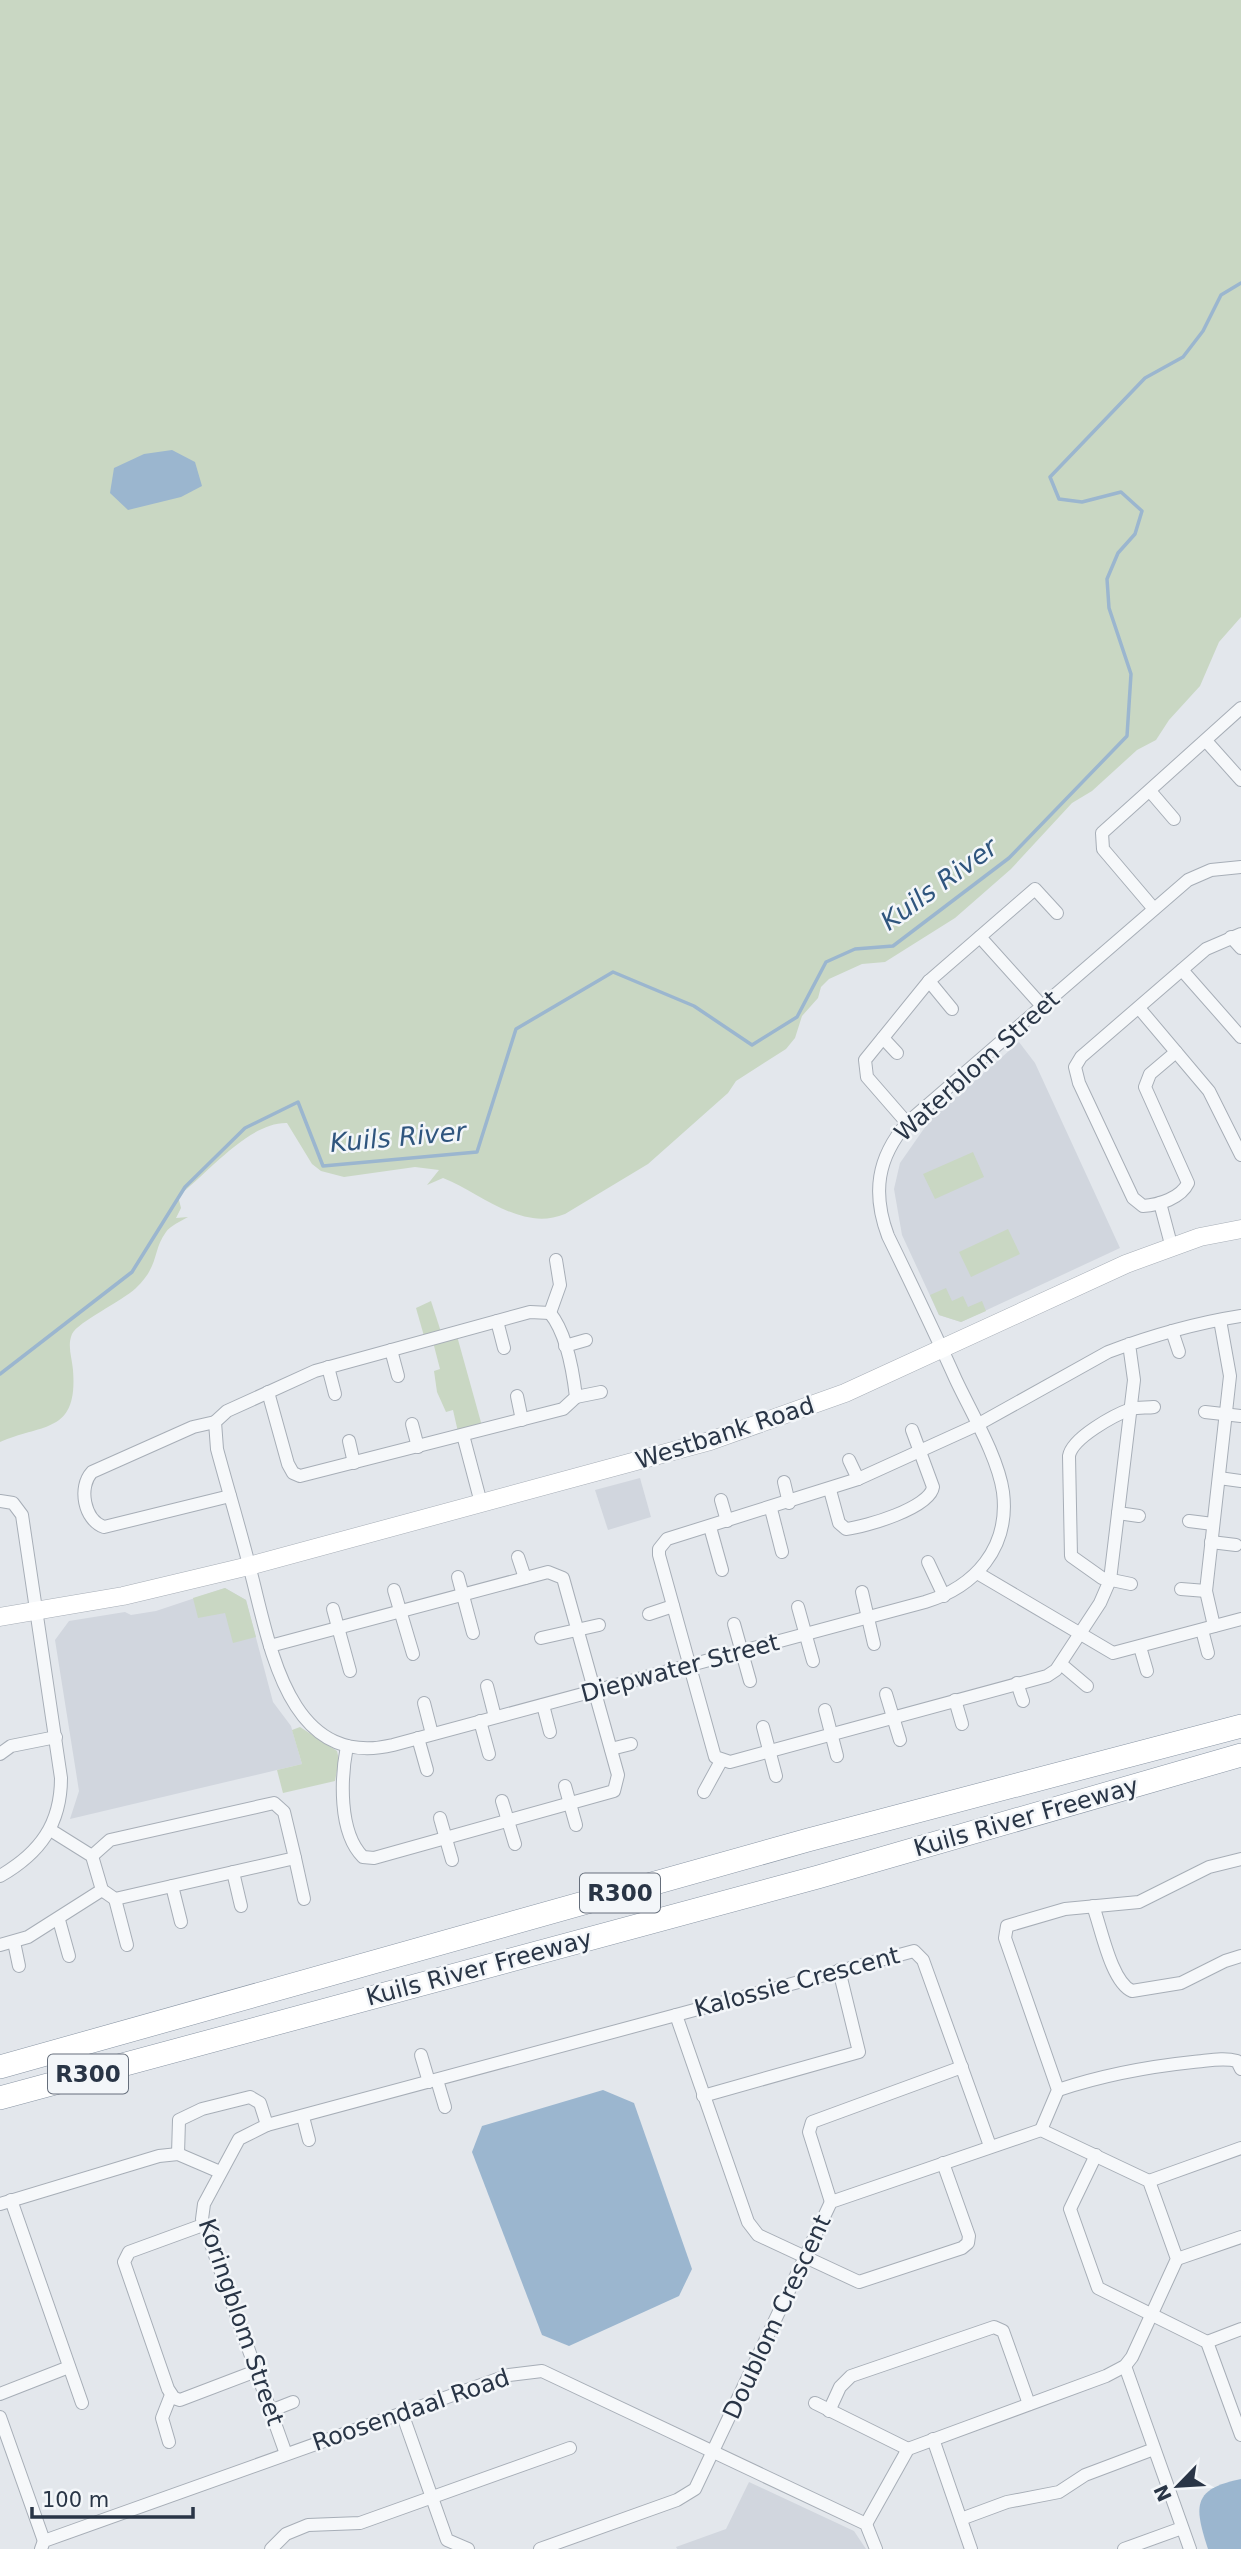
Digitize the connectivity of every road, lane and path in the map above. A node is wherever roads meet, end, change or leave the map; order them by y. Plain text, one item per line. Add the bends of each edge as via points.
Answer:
1 (1241, 708) edge
2 (1207, 742) junction
3 (1241, 780) edge
4 (1150, 791) junction
5 (1174, 819) dead end
6 (1241, 867) edge
7 (1154, 909) junction
8 (1057, 913) dead end
9 (1236, 935) edge
10 (980, 937) junction
11 (1241, 948) edge
12 (1182, 970) junction
13 (929, 981) junction
14 (1042, 1006) junction
15 (1139, 1008) junction
16 (952, 1009) dead end
17 (1241, 1037) edge
18 (883, 1038) junction
19 (1176, 1052) junction
20 (897, 1053) dead end
21 (907, 1123) junction
22 (1241, 1155) edge
23 (1160, 1203) junction
24 (1241, 1228) edge
25 (1241, 1237) edge
26 (1177, 1247) junction
27 (556, 1260) dead end
28 (550, 1313) junction
29 (1241, 1316) edge
30 (1220, 1320) junction
31 (497, 1321) junction
32 (1172, 1331) junction
33 (586, 1340) dead end
34 (1129, 1344) junction
35 (565, 1346) junction
36 (504, 1348) dead end
37 (942, 1349) junction
38 (391, 1350) junction
39 (1179, 1352) dead end
40 (328, 1367) junction
41 (398, 1376) dead end
42 (268, 1392) junction
43 (601, 1392) dead end
44 (335, 1394) dead end
45 (517, 1396) dead end
46 (576, 1397) junction
47 (1154, 1407) dead end
48 (1131, 1409) junction
49 (1205, 1412) dead end
50 (1227, 1415) junction
51 (1241, 1416) edge
52 (522, 1420) junction
53 (215, 1422) junction
54 (412, 1423) dead end
55 (977, 1425) junction
56 (912, 1430) dead end
57 (463, 1435) junction
58 (349, 1441) dead end
59 (418, 1447) junction
60 (921, 1450) junction
61 (849, 1460) dead end
62 (355, 1463) junction
63 (1219, 1478) junction
64 (858, 1479) junction
65 (1241, 1481) edge
66 (784, 1482) dead end
67 (830, 1490) junction
68 (230, 1496) junction
69 (721, 1500) dead end
70 (0, 1501) edge
71 (481, 1503) junction
72 (789, 1503) junction
73 (771, 1508) junction
74 (1118, 1513) junction
75 (1139, 1517) dead end
76 (727, 1521) junction
77 (1189, 1521) dead end
78 (1213, 1524) junction
79 (710, 1527) junction
80 (1211, 1542) junction
81 (1236, 1545) dead end
82 (782, 1552) dead end
83 (518, 1557) dead end
84 (928, 1562) dead end
85 (249, 1566) junction
86 (722, 1570) dead end
87 (979, 1574) junction
88 (458, 1577) dead end
89 (524, 1578) junction
90 (1111, 1580) junction
91 (1131, 1584) dead end
92 (394, 1590) dead end
93 (1181, 1590) dead end
94 (1206, 1591) junction
95 (862, 1592) dead end
96 (462, 1595) junction
97 (944, 1597) junction
98 (673, 1606) junction
99 (798, 1607) dead end
100 (333, 1609) dead end
101 (36, 1611) junction
102 (400, 1612) junction
103 (649, 1614) dead end
104 (0, 1617) edge
105 (868, 1617) junction
106 (1241, 1619) edge
107 (734, 1624) dead end
108 (599, 1625) dead end
109 (338, 1628) junction
110 (1208, 1628) junction
111 (578, 1630) junction
112 (472, 1633) dead end
113 (805, 1634) junction
114 (1080, 1635) junction
115 (541, 1638) dead end
116 (874, 1644) dead end
117 (270, 1647) junction
118 (1140, 1647) junction
119 (742, 1651) junction
120 (1208, 1653) dead end
121 (413, 1654) dead end
122 (813, 1661) dead end
123 (1061, 1664) junction
124 (689, 1666) junction
125 (350, 1671) dead end
126 (1147, 1671) dead end
127 (750, 1681) dead end
128 (1017, 1683) junction
129 (487, 1686) dead end
130 (1087, 1686) dead end
131 (595, 1690) junction
132 (886, 1694) dead end
133 (955, 1700) junction
134 (1023, 1701) dead end
135 (424, 1703) dead end
136 (542, 1704) junction
137 (825, 1710) dead end
138 (495, 1717) junction
139 (893, 1717) junction
140 (480, 1721) junction
141 (962, 1724) dead end
142 (1241, 1726) edge
143 (763, 1727) dead end
144 (550, 1732) dead end
145 (432, 1734) junction
146 (832, 1734) junction
147 (56, 1737) junction
148 (418, 1738) junction
149 (900, 1741) dead end
150 (631, 1744) dead end
151 (347, 1746) junction
152 (611, 1749) junction
153 (769, 1751) junction
154 (1, 1752) edge
155 (489, 1754) dead end
156 (1241, 1755) edge
157 (837, 1756) dead end
158 (720, 1761) junction
159 (427, 1770) dead end
160 (776, 1776) dead end
161 (565, 1786) dead end
162 (704, 1792) dead end
163 (502, 1801) dead end
164 (570, 1805) junction
165 (440, 1818) dead end
166 (508, 1822) junction
167 (576, 1825) dead end
168 (52, 1831) junction
169 (446, 1839) junction
170 (515, 1844) dead end
171 (92, 1856) junction
172 (295, 1858) junction
173 (1241, 1858) edge
174 (452, 1860) dead end
175 (233, 1872) junction
176 (0, 1876) edge
177 (172, 1886) junction
178 (102, 1890) junction
179 (115, 1899) junction
180 (304, 1899) dead end
181 (241, 1906) dead end
182 (1093, 1906) junction
183 (59, 1920) junction
184 (181, 1922) dead end
185 (14, 1942) junction
186 (0, 1945) edge
187 (127, 1945) dead end
188 (69, 1956) dead end
189 (1241, 1956) edge
190 (19, 1966) dead end
191 (839, 1970) junction
192 (676, 2015) junction
193 (138, 2028) junction
194 (176, 2049) junction
195 (0, 2054) edge
196 (421, 2055) dead end
197 (0, 2067) edge
198 (961, 2067) junction
199 (1241, 2069) edge
200 (433, 2081) junction
201 (1058, 2090) junction
202 (703, 2096) junction
203 (0, 2098) edge
204 (445, 2107) dead end
205 (0, 2110) edge
206 (303, 2117) junction
207 (267, 2125) junction
208 (1041, 2130) junction
209 (309, 2140) dead end
210 (990, 2146) junction
211 (1241, 2148) edge
212 (178, 2154) junction
213 (1096, 2155) junction
214 (943, 2163) junction
215 (220, 2172) junction
216 (1149, 2181) junction
217 (6, 2202) edge
218 (831, 2202) junction
219 (203, 2225) junction
220 (1241, 2237) edge
221 (805, 2258) junction
222 (1177, 2259) junction
223 (1151, 2315) junction
224 (1241, 2329) edge
225 (1207, 2342) junction
226 (1125, 2366) junction
227 (69, 2367) junction
228 (256, 2371) junction
229 (0, 2394) edge
230 (171, 2395) junction
231 (293, 2402) dead end
232 (82, 2403) dead end
233 (815, 2403) dead end
234 (1029, 2404) junction
235 (270, 2411) junction
236 (829, 2411) junction
237 (402, 2413) junction
238 (0, 2417) edge
239 (1241, 2435) edge
240 (933, 2439) junction
241 (169, 2442) dead end
242 (570, 2448) dead end
243 (908, 2449) junction
244 (1154, 2449) junction
245 (714, 2453) junction
246 (286, 2454) junction
247 (432, 2497) junction
248 (961, 2519) junction
249 (866, 2524) junction
250 (1182, 2528) junction
251 (42, 2545) edge
252 (445, 2545) edge
253 (271, 2549) edge
254 (468, 2549) edge
255 (540, 2549) edge
256 (876, 2549) edge
257 (971, 2549) edge
258 (1124, 2549) edge
259 (1190, 2549) edge

1 - 2 street
2 - 3 street
2 - 4 street
4 - 5 street
4 - 7 street via 1105,828 1101,844
6 - 7 street, Waterblom Street via 1200,874
7 - 14 street, Waterblom Street
8 - 10 street via 1035,889
9 - 11 street
9 - 12 street via 1215,943
10 - 13 street
10 - 14 street
12 - 15 street
12 - 17 street
13 - 16 street
13 - 18 street
14 - 21 street, Waterblom Street
15 - 19 street
15 - 23 street via 1081,1057 1074,1069 1136,1202 1146,1206
18 - 20 street
18 - 21 street via 864,1062 865,1075
19 - 22 street via 1209,1091
19 - 23 street via 1146,1083 1188,1180 1182,1192
21 - 37 street, Waterblom Street via 883,1159 879,1204 888,1236
23 - 26 street
24 - 26 street, Westbank Road
25 - 26 street, Westbank Road
26 - 37 street, Westbank Road via 1078,1285
27 - 28 street via 560,1285
28 - 31 street via 537,1311
28 - 35 street
29 - 30 street
30 - 32 street
30 - 50 street via 1230,1376
31 - 36 street
31 - 38 street
32 - 34 street
32 - 39 street
33 - 35 street
34 - 48 street via 1135,1371
34 - 55 street
35 - 46 street
37 - 55 street, Diepwater Street
37 - 71 street, Westbank Road via 771,1422
38 - 40 street
38 - 41 street
40 - 42 street
40 - 44 street
42 - 53 street via 227,1411
42 - 62 street via 293,1473 303,1476
43 - 46 street
45 - 52 street
46 - 52 street via 566,1408
47 - 48 street
48 - 74 street
48 - 90 street via 1077,1440 1069,1456 1069,1553 1080,1565
49 - 50 street
50 - 51 street
50 - 63 street
52 - 57 street
53 - 68 street, Diepwater Street
53 - 68 street via 92,1472 85,1485 88,1513 104,1527
54 - 59 street
55 - 60 street
55 - 87 street, Diepwater Street via 1000,1480 1004,1508 995,1548
56 - 60 street
57 - 59 street
57 - 71 street
58 - 62 street
59 - 62 street
60 - 64 street
60 - 67 street via 932,1494 890,1518 846,1529 839,1523
61 - 64 street
63 - 65 street
63 - 78 street
64 - 67 street
66 - 72 street
67 - 72 street
68 - 85 street, Diepwater Street
69 - 76 street
70 - 101 street via 13,1503 22,1515
71 - 85 street, Westbank Road
72 - 73 street
73 - 76 street
73 - 82 street
74 - 75 street
74 - 90 street
76 - 79 street
77 - 78 street
78 - 80 street
79 - 86 street
79 - 98 street via 673,1537 659,1549
80 - 81 street
80 - 94 street
83 - 89 street
84 - 97 street
85 - 101 street, Westbank Road
85 - 117 street, Diepwater Street
87 - 97 street, Diepwater Street
87 - 114 street
88 - 96 street
89 - 96 street
89 - 111 street via 548,1572 561,1576
90 - 91 street
90 - 114 street
92 - 102 street
93 - 94 street
94 - 110 street
95 - 105 street
96 - 102 street
96 - 112 street
97 - 105 street, Diepwater Street
98 - 103 street
98 - 124 street
99 - 113 street
100 - 109 street
101 - 104 street, Westbank Road
101 - 147 street
102 - 109 street
102 - 121 street
105 - 113 street, Diepwater Street
105 - 116 street
106 - 110 street
107 - 119 street
108 - 111 street
109 - 117 street
109 - 125 street
110 - 118 street
110 - 120 street
111 - 115 street
111 - 131 street
113 - 119 street, Diepwater Street
113 - 122 street
114 - 118 street via 1113,1653
114 - 123 street
117 - 151 street, Diepwater Street via 291,1702 320,1732
118 - 126 street
119 - 124 street, Diepwater Street
119 - 127 street
123 - 128 street via 1050,1675
123 - 130 street
124 - 131 street, Diepwater Street
124 - 158 street via 712,1753
128 - 133 street
128 - 134 street
129 - 138 street
131 - 136 street, Diepwater Street
131 - 152 street
132 - 139 street
133 - 139 street
133 - 141 street
135 - 145 street
136 - 138 street, Diepwater Street
136 - 144 street
137 - 146 street
138 - 140 street, Diepwater Street
139 - 146 street
139 - 149 street
140 - 145 street, Diepwater Street
140 - 155 street
142 - 193 highway, Kuils River Freeway / R300 via 808,1840
143 - 153 street
145 - 148 street, Diepwater Street
146 - 153 street
146 - 157 street
147 - 154 street
147 - 168 street via 61,1798
148 - 151 street, Diepwater Street via 382,1747
148 - 159 street
150 - 152 street
151 - 169 street via 342,1797 355,1846 363,1857
152 - 164 street via 618,1775 616,1788
153 - 158 street
153 - 160 street
156 - 194 highway, Kuils River Freeway / R300 via 818,1877
158 - 162 street
161 - 164 street
163 - 166 street
164 - 166 street
164 - 167 street
165 - 169 street
166 - 169 street
166 - 170 street
168 - 171 street
168 - 176 street via 29,1856
169 - 174 street
171 - 172 street via 110,1840 270,1802 284,1812
171 - 178 street
172 - 175 street
172 - 180 street
173 - 182 street via 1209,1867 1139,1902
175 - 177 street
175 - 181 street
177 - 179 street
177 - 184 street
178 - 179 street
178 - 183 street
179 - 187 street
182 - 189 street via 1117,1976 1132,1991 1181,1983
182 - 201 street via 1018,1920 1004,1930
183 - 185 street
183 - 188 street
185 - 186 street
185 - 190 street
191 - 192 street, Kalossie Crescent
191 - 198 street, Kalossie Crescent via 910,1951 918,1954
191 - 202 street via 859,2052
192 - 200 street, Koringblom Street
192 - 202 street, Kalossie Crescent
193 - 195 highway via 101,2028
193 - 197 highway, Kuils River Freeway / R300
194 - 203 highway, Kuils River Freeway / R300
194 - 205 highway via 123,2072
196 - 200 street
198 - 210 street, Kalossie Crescent
198 - 218 street via 812,2122 809,2132
199 - 201 street via 1237,2061 1222,2059 1144,2067 1104,2074
200 - 204 street
200 - 206 street, Koringblom Street
201 - 208 street
202 - 221 street, Kalossie Crescent via 750,2227 764,2239
206 - 207 street, Koringblom Street
206 - 209 street
207 - 212 street via 260,2103 250,2097 202,2109 178,2120
207 - 215 street, Koringblom Street via 242,2137
208 - 210 street, Doublom Crescent
208 - 213 street
210 - 214 street, Doublom Crescent
211 - 216 street
212 - 215 street
212 - 217 street
213 - 216 street
213 - 223 street via 1070,2209 1102,2291
214 - 218 street, Doublom Crescent
214 - 221 street, Kalossie Crescent via 970,2236 962,2248 859,2282
215 - 219 street, Koringblom Street via 202,2208
216 - 222 street
217 - 227 street
218 - 221 street, Doublom Crescent
219 - 228 street, Koringblom Street
219 - 230 street via 129,2252 124,2262
220 - 222 street
221 - 245 street, Doublom Crescent
222 - 223 street
223 - 225 street
223 - 226 street
224 - 225 street
225 - 239 street
226 - 234 street
226 - 244 street
227 - 229 street
227 - 232 street
228 - 230 street via 180,2400
228 - 235 street, Koringblom Street
230 - 241 street via 162,2418
231 - 235 street
233 - 236 street
234 - 236 street via 1003,2331 994,2327 851,2376 840,2386
234 - 240 street
235 - 246 street, Koringblom Street
236 - 243 street
237 - 245 street, Roosendaal Road via 509,2375 542,2371
237 - 246 street, Roosendaal Road
237 - 247 street
238 - 251 street
240 - 243 street
240 - 248 street
242 - 247 street
243 - 249 street
244 - 248 street via 1085,2475 1059,2492 1007,2502
244 - 250 street
245 - 249 street, Roosendaal Road
245 - 255 street, Doublom Crescent via 695,2489 683,2497
246 - 251 street, Roosendaal Road
247 - 252 street
247 - 253 street via 360,2523 308,2525 286,2534
248 - 257 street
249 - 256 street
250 - 258 street
250 - 259 street
252 - 254 street

